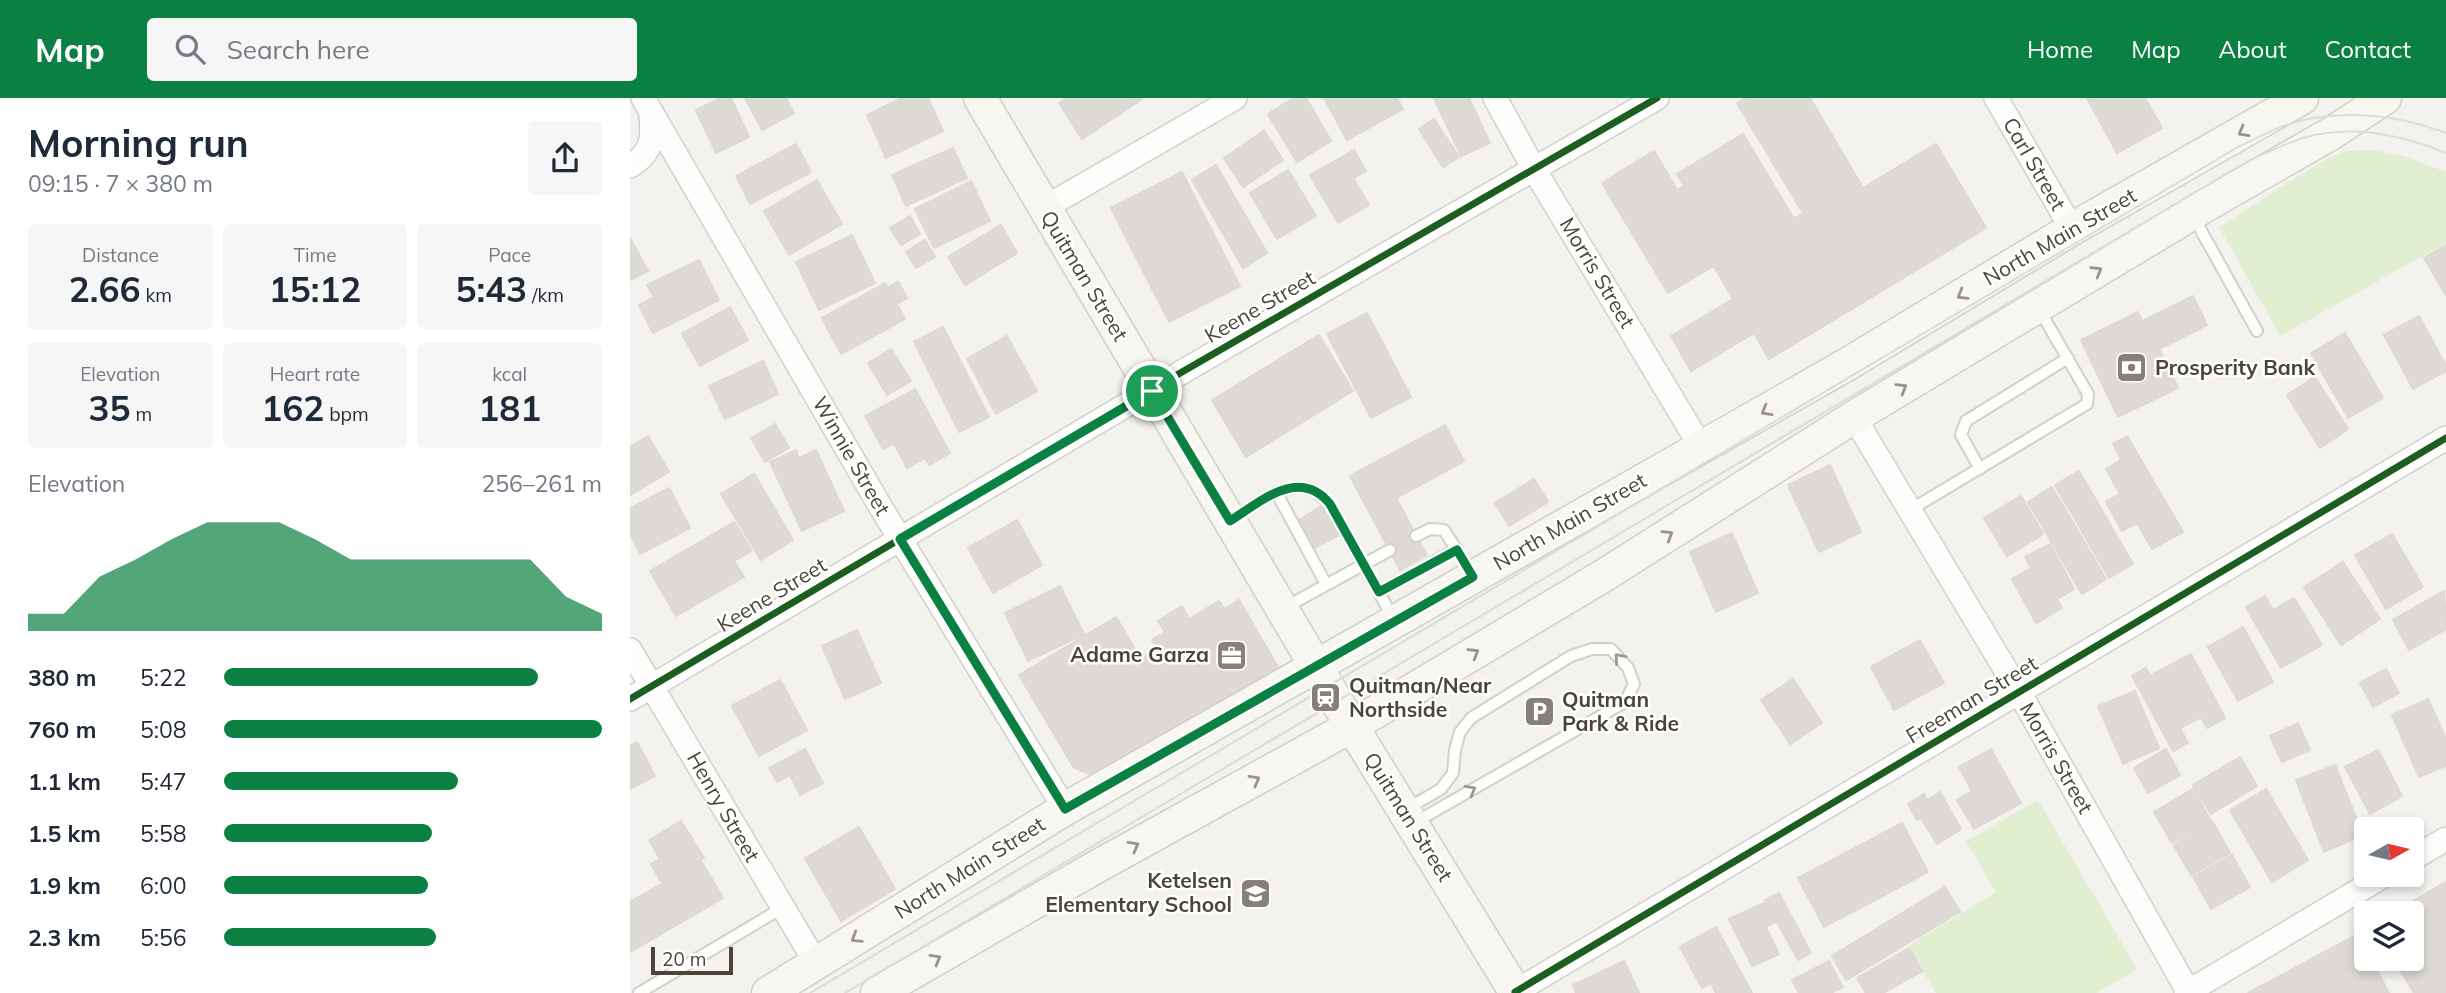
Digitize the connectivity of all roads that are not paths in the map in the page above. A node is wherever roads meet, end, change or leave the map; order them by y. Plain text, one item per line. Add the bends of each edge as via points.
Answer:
1 (980, 98) edge
2 (1236, 98) edge
3 (1495, 98) edge
4 (1657, 98) edge
5 (1996, 98) edge
6 (2302, 98) edge
7 (2385, 98) edge
8 (649, 102) edge
9 (630, 166) edge
10 (1534, 169) junction
11 (1044, 208) junction
12 (2192, 213) junction
13 (2072, 229) junction
14 (2038, 306) junction
15 (2257, 331) dead end
16 (2068, 358) junction
17 (1152, 391) junction
18 (1854, 417) junction
19 (2446, 438) edge
20 (1701, 447) junction
21 (1980, 469) junction
22 (1276, 492) junction
23 (1910, 510) junction
24 (1230, 521) junction
25 (1416, 536) dead end
26 (900, 539) junction
27 (1390, 550) dead end
28 (1457, 550) junction
29 (1362, 565) junction
30 (1473, 577) junction
31 (1326, 584) junction
32 (1379, 592) junction
33 (1282, 609) junction
34 (1395, 621) junction
35 (630, 650) edge
36 (1316, 666) junction
37 (652, 686) junction
38 (2019, 692) junction
39 (630, 699) edge
40 (1352, 726) junction
41 (1065, 809) junction
42 (1408, 817) junction
43 (2446, 839) edge
44 (2424, 852) edge
45 (2365, 887) edge
46 (782, 908) junction
47 (817, 963) junction
48 (1516, 992) edge
49 (639, 993) edge
50 (768, 993) edge
51 (877, 993) edge
52 (2188, 993) edge

1 - 11 main road, Quitman Street
2 - 11 street
3 - 10 street, Morris Street
4 - 10 street, Keene Street
5 - 13 street, Carl Street
6 -> 13 main road, North Main Street
7 - 12 main road
8 - 9 street via 653,139
8 - 26 street, Winnie Street via 667,142
10 - 17 street, Keene Street
10 - 20 street, Morris Street
11 - 17 main road, Quitman Street
14 -> 12 main road
12 - 15 lane
13 -> 20 main road, North Main Street
14 - 16 lane
18 -> 14 main road
16 - 21 lane via 1966,421 1961,435
16 - 21 lane via 2088,394 2087,404
17 - 24 main road, Quitman Street
17 - 26 street, Keene Street
18 - 23 street, Morris Street
40 -> 18 main road via 1603,576
19 - 38 street, Freeman Street
20 - 30 main road, North Main Street
21 - 23 lane
22 - 24 lane
22 - 29 lane via 1297,487 1320,494
22 - 31 lane
23 - 38 street, Morris Street
24 - 33 main road, Quitman Street
25 - 28 lane via 1430,529 1444,530
26 - 37 street, Keene Street
26 - 41 street, Winnie Street
27 - 29 lane
28 - 30 lane
28 - 32 lane
29 - 31 lane
29 - 32 lane
30 - 34 main road, North Main Street
31 - 33 lane
32 - 34 lane
33 - 36 main road, Quitman Street
34 - 36 main road, North Main Street
35 - 37 street, Henry Street
36 - 40 main road, Quitman Street
36 - 41 main road, North Main Street
37 - 39 street, Keene Street
37 - 46 street, Henry Street
38 - 48 street, Freeman Street
38 - 52 street, Morris Street
40 - 42 main road, Quitman Street
51 -> 40 main road
41 -> 47 main road, North Main Street
42 -> 42 lane via 1625,702 1634,684 1628,668 1611,649 1592,649 1571,656 1471,718 1460,732 1453,773
42 - 48 main road, Quitman Street
43 - 44 street
45 - 52 street
46 - 47 street, Henry Street
46 - 49 lane
47 - 50 main road, North Main Street

